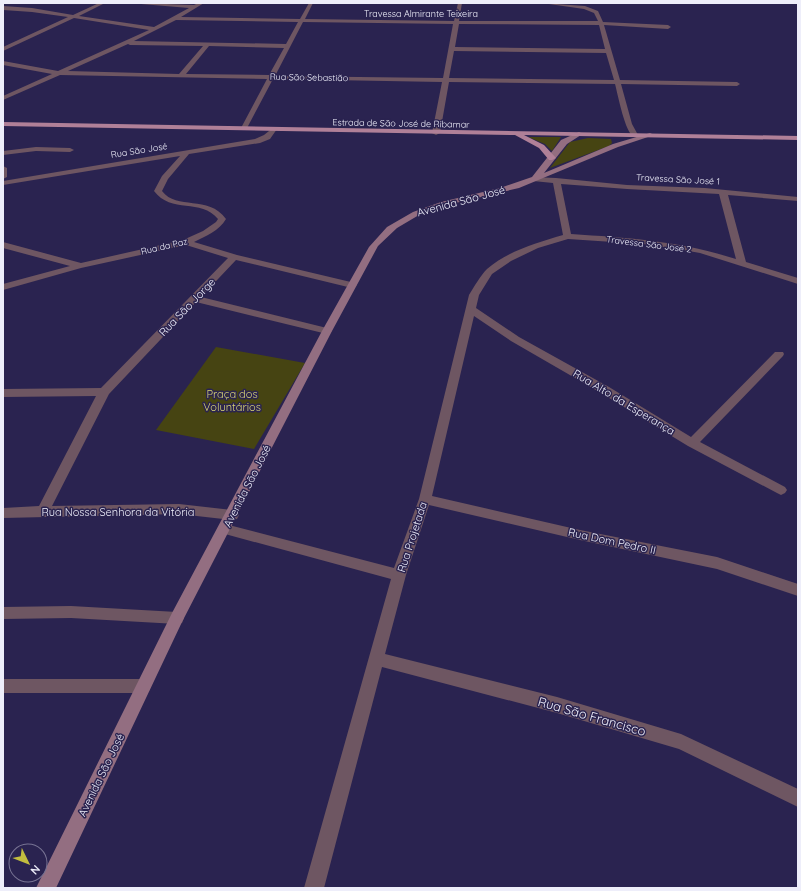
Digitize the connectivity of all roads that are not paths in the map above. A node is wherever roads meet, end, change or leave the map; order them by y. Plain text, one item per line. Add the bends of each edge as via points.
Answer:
1 (26, 3) edge
2 (103, 3) edge
3 (141, 3) edge
4 (202, 3) edge
5 (312, 3) edge
6 (460, 3) edge
7 (544, 3) edge
8 (194, 7) junction
9 (3, 8) edge
10 (15, 8) junction
11 (3, 13) edge
12 (74, 17) junction
13 (175, 18) junction
14 (302, 21) junction
15 (456, 23) junction
16 (601, 23) junction
17 (668, 27) dead end
18 (155, 29) junction
19 (126, 43) junction
20 (206, 46) junction
21 (288, 46) junction
22 (3, 49) edge
23 (451, 49) junction
24 (608, 51) junction
25 (3, 63) edge
26 (59, 73) junction
27 (181, 76) junction
28 (272, 77) junction
29 (446, 80) junction
30 (616, 82) junction
31 (737, 84) dead end
32 (3, 98) edge
33 (3, 124) edge
34 (244, 128) junction
35 (274, 129) junction
36 (436, 133) junction
37 (515, 134) junction
38 (579, 134) junction
39 (614, 135) junction
40 (634, 135) junction
41 (650, 136) junction
42 (798, 138) edge
43 (616, 146) junction
44 (70, 150) dead end
45 (187, 152) junction
46 (3, 153) edge
47 (552, 158) junction
48 (3, 168) edge
49 (3, 177) edge
50 (536, 179) junction
51 (556, 180) junction
52 (3, 183) edge
53 (723, 192) junction
54 (798, 199) edge
55 (568, 236) junction
56 (186, 242) junction
57 (3, 245) edge
58 (234, 257) junction
59 (742, 263) junction
60 (79, 266) junction
61 (798, 281) edge
62 (352, 286) junction
63 (3, 287) edge
64 (196, 299) junction
65 (470, 310) junction
66 (327, 331) junction
67 (779, 354) dead end
68 (104, 392) junction
69 (3, 393) edge
70 (692, 443) junction
71 (781, 490) dead end
72 (425, 499) junction
73 (43, 511) junction
74 (3, 513) edge
75 (232, 515) junction
76 (225, 529) junction
77 (399, 575) junction
78 (798, 590) edge
79 (3, 613) edge
80 (177, 618) junction
81 (378, 659) junction
82 (3, 686) edge
83 (143, 686) junction
84 (798, 798) edge
85 (46, 888) edge
86 (314, 888) edge

1 - 10 street
2 - 12 street
3 - 8 street
4 - 8 street
5 - 14 street
6 - 15 street
7 - 16 street via 586,8 596,12
8 - 13 street
9 - 10 street
10 - 11 street
10 - 12 street
12 - 18 street
12 - 22 street
13 - 14 street, Travessa Almirante Teixeira
13 - 18 street
14 - 15 street, Travessa Almirante Teixeira
14 - 21 street
15 - 16 street, Travessa Almirante Teixeira
15 - 23 street
16 - 17 street, Travessa Almirante Teixeira
16 - 24 street
18 - 19 street
19 - 20 street
19 - 26 street
20 - 21 street
20 - 27 street
21 - 28 street
23 - 24 street
23 - 29 street
24 - 30 street
25 - 26 street, Rua São Sebastião
26 - 27 street, Rua São Sebastião
26 - 32 street
27 - 28 street, Rua São Sebastião
28 - 29 street, Rua São Sebastião
28 - 34 street
29 - 30 street, Rua São Sebastião
29 - 36 street
30 - 31 street, Rua São Sebastião
30 - 40 street
33 - 34 main road, Estrada de São José de Ribamar
34 - 35 main road, Estrada de São José de Ribamar
35 - 36 main road, Estrada de São José de Ribamar
35 - 45 street, Rua São José via 267,137 257,141
36 - 37 main road, Estrada de São José de Ribamar
37 - 38 main road, Estrada de São José de Ribamar
37 - 47 main road via 542,147
38 - 39 main road, Estrada de São José de Ribamar
38 - 47 street via 566,140
39 - 40 main road, Estrada de São José de Ribamar
39 - 43 main road via 621,140
40 - 41 main road, Estrada de São José de Ribamar
41 - 42 main road, Estrada de São José de Ribamar
41 - 43 street, Avenida São José
43 - 50 street, Avenida São José
44 - 46 street
45 - 52 street, Rua São José
45 - 56 street, Rua da Paz via 165,178 158,191 160,196 167,200 213,208 222,219 206,233
47 - 50 street
48 - 49 street
50 - 51 street, Travessa São José 1
50 - 62 street, Avenida São José via 508,189 424,210 403,220 381,237
51 - 53 street, Travessa São José 1
51 - 55 street
53 - 54 street, Travessa São José 1
53 - 59 street
55 - 59 street, Travessa São José 2 via 642,241 683,247
55 - 65 street, Rua Projetada via 535,246 489,272 474,295
56 - 58 street
56 - 60 street, Rua da Paz
57 - 60 street
58 - 62 street
58 - 64 street, Rua São Jorge
59 - 61 street, Travessa São José 2
60 - 63 street, Rua da Paz
62 - 66 street, Avenida São José
64 - 66 street
64 - 68 street, Rua São Jorge
65 - 70 street, Rua Alto da Esperança
65 - 72 street, Rua Projetada
66 - 75 street, Avenida São José
67 - 70 street
68 - 69 street
68 - 73 street, Rua São Jorge
70 - 71 street, Rua Alto da Esperança
72 - 77 street, Rua Projetada
72 - 78 street, Rua Dom Pedro II via 717,563
73 - 74 street, Rua Nossa Senhora da Vitória
73 - 75 street, Rua Nossa Senhora da Vitória via 179,510
75 - 76 street, Avenida São José
76 - 77 street
76 - 80 street, Avenida São José
77 - 81 street, Rua Projetada
79 - 80 street via 71,612
80 - 83 street, Avenida São José
81 - 84 street, Rua São Francisco via 557,705 681,742
81 - 86 street, Rua Projetada
82 - 83 street
83 - 85 street, Avenida São José

